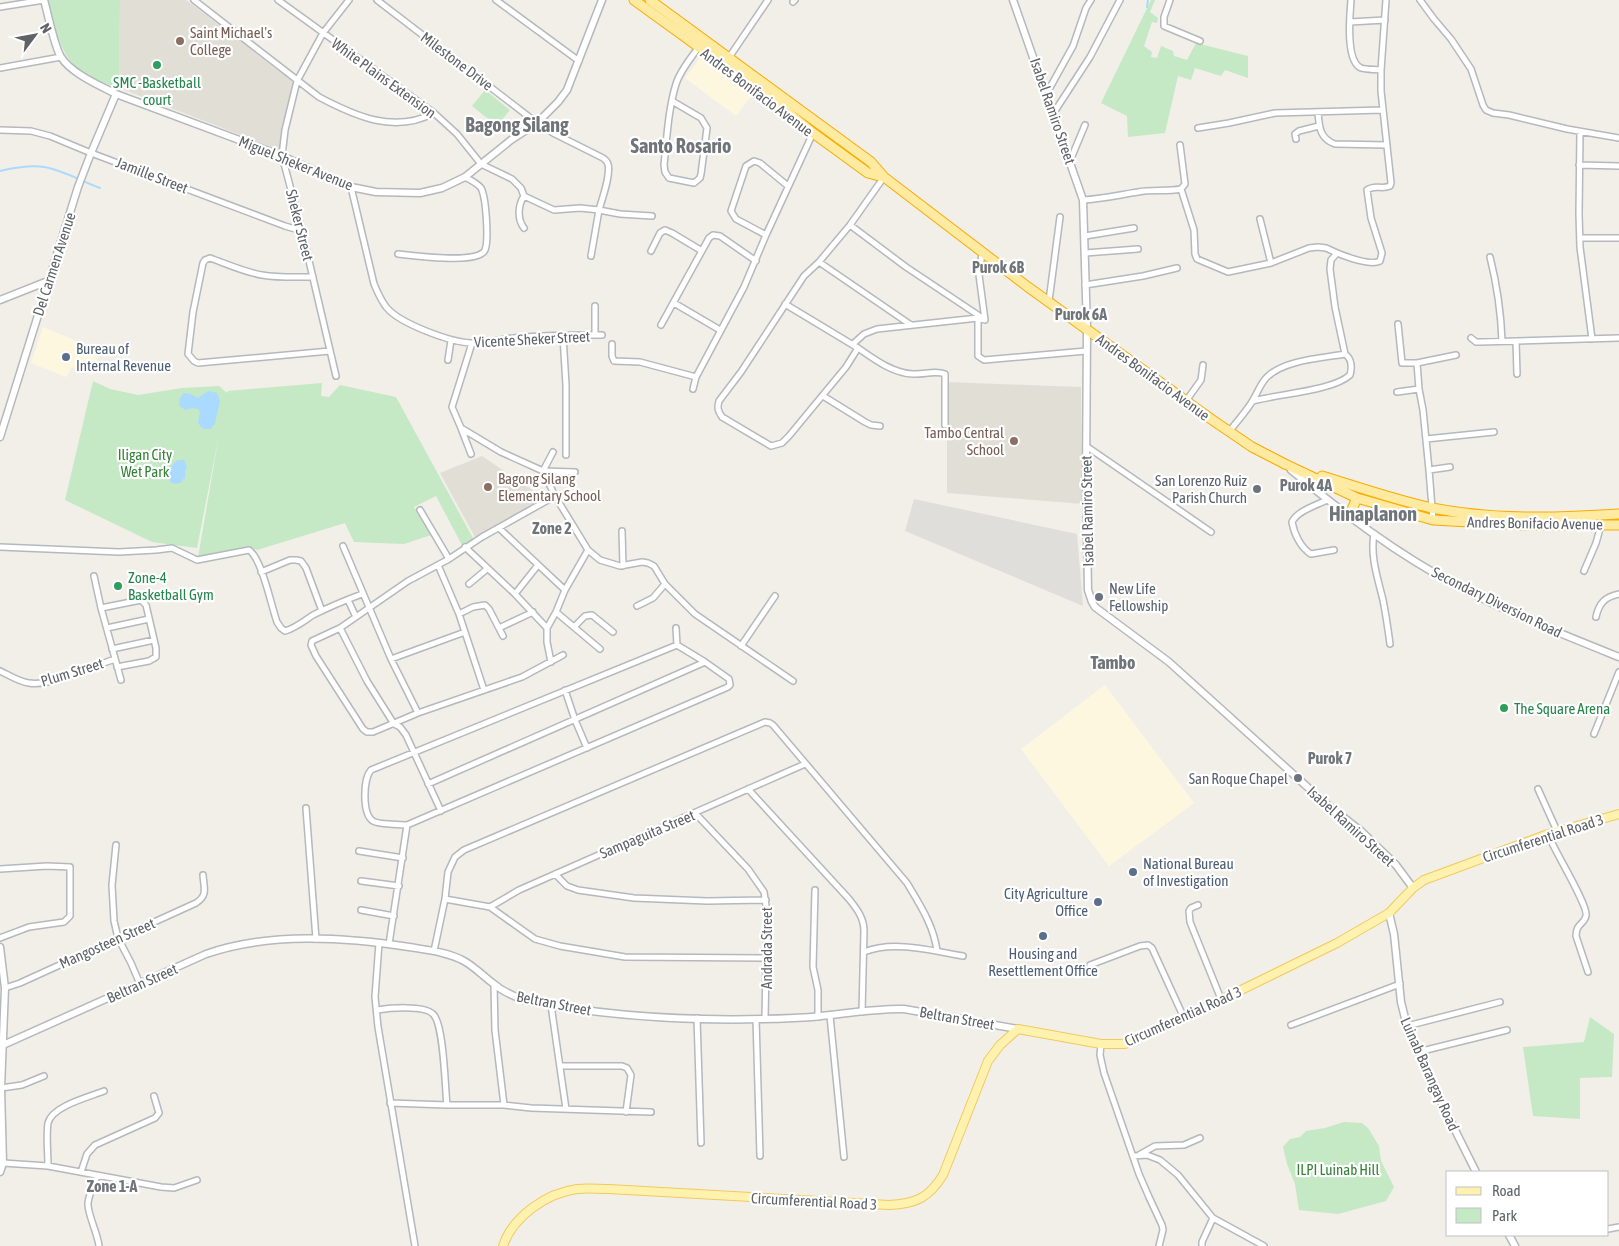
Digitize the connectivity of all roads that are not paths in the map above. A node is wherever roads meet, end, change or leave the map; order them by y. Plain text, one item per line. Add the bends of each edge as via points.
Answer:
1 (44, 0) edge
2 (194, 0) edge
3 (278, 0) edge
4 (349, 0) edge
5 (377, 0) edge
6 (496, 0) edge
7 (602, 0) edge
8 (634, 0) edge
9 (650, 0) edge
10 (768, 0) edge
11 (1013, 0) edge
12 (1091, 0) edge
13 (1120, 0) edge
14 (1170, 0) edge
15 (1351, 0) edge
16 (1386, 0) edge
17 (1420, 0) edge
18 (0, 8) edge
19 (1384, 20) junction
20 (1350, 22) junction
21 (323, 33) junction
22 (1200, 41) dead end
23 (698, 48) junction
24 (61, 57) junction
25 (729, 57) junction
26 (579, 61) junction
27 (723, 65) junction
28 (0, 68) edge
29 (1381, 70) junction
30 (297, 81) junction
31 (1047, 93) junction
32 (116, 94) junction
33 (672, 101) junction
34 (1382, 110) junction
35 (1318, 112) junction
36 (434, 113) junction
37 (1053, 114) junction
38 (537, 122) junction
39 (1085, 125) dead end
40 (1319, 126) junction
41 (1198, 128) dead end
42 (0, 130) edge
43 (1580, 132) junction
44 (813, 133) junction
45 (1619, 138) edge
46 (1296, 139) dead end
47 (1180, 145) dead end
48 (1387, 145) junction
49 (91, 153) junction
50 (282, 156) junction
51 (1070, 161) junction
52 (481, 164) junction
53 (1579, 165) junction
54 (1619, 166) edge
55 (465, 177) junction
56 (884, 177) junction
57 (788, 186) junction
58 (351, 187) junction
59 (1181, 189) junction
60 (524, 196) junction
61 (1083, 200) junction
62 (599, 210) junction
63 (652, 216) dead end
64 (1060, 216) dead end
65 (1260, 219) dead end
66 (850, 225) junction
67 (524, 228) dead end
68 (1134, 228) dead end
69 (302, 231) junction
70 (766, 235) junction
71 (1084, 236) junction
72 (1580, 238) junction
73 (1619, 238) edge
74 (1138, 249) dead end
75 (651, 251) dead end
76 (702, 251) junction
77 (982, 253) junction
78 (1085, 253) junction
79 (1337, 253) junction
80 (398, 254) dead end
81 (591, 256) dead end
82 (1490, 257) dead end
83 (756, 261) junction
84 (819, 262) junction
85 (1271, 263) junction
86 (1177, 268) dead end
87 (313, 277) junction
88 (48, 281) junction
89 (1085, 285) junction
90 (0, 300) edge
91 (1049, 301) junction
92 (674, 303) junction
93 (785, 304) junction
94 (595, 306) dead end
95 (978, 318) junction
96 (985, 320) junction
97 (1398, 324) dead end
98 (661, 325) dead end
99 (911, 325) junction
100 (720, 330) junction
101 (1087, 330) junction
102 (595, 335) junction
103 (602, 335) dead end
104 (563, 336) junction
105 (1471, 338) dead end
106 (1619, 338) edge
107 (1592, 339) junction
108 (451, 340) junction
109 (1516, 341) junction
110 (1502, 342) junction
111 (472, 343) junction
112 (612, 344) dead end
113 (853, 344) junction
114 (858, 348) junction
115 (330, 351) junction
116 (1086, 351) junction
117 (1345, 354) junction
118 (1456, 355) dead end
119 (448, 360) dead end
120 (1417, 363) junction
121 (1203, 365) dead end
122 (1517, 374) dead end
123 (336, 376) dead end
124 (696, 377) junction
125 (693, 389) dead end
126 (1419, 389) junction
127 (1397, 392) dead end
128 (823, 396) junction
129 (1186, 401) junction
130 (1253, 401) junction
131 (880, 426) dead end
132 (945, 426) dead end
133 (461, 428) junction
134 (1229, 432) junction
135 (1494, 432) dead end
136 (0, 437) edge
137 (1426, 438) junction
138 (1086, 446) junction
139 (553, 452) dead end
140 (471, 454) dead end
141 (566, 455) dead end
142 (1284, 464) junction
143 (1450, 468) dead end
144 (1429, 470) junction
145 (543, 472) junction
146 (575, 472) dead end
147 (555, 496) junction
148 (1357, 498) junction
149 (1327, 500) junction
150 (1432, 508) junction
151 (420, 510) dead end
152 (1619, 514) edge
153 (1349, 516) junction
154 (1432, 520) junction
155 (1601, 525) junction
156 (1619, 525) edge
157 (499, 528) junction
158 (622, 530) dead end
159 (1212, 532) dead end
160 (1374, 534) junction
161 (343, 546) dead end
162 (0, 547) edge
163 (465, 547) junction
164 (588, 550) junction
165 (1334, 550) dead end
166 (448, 559) junction
167 (438, 565) junction
168 (538, 565) junction
169 (623, 566) junction
170 (486, 568) junction
171 (1584, 571) dead end
172 (262, 572) junction
173 (94, 576) dead end
174 (469, 584) dead end
175 (666, 584) junction
176 (565, 590) junction
177 (362, 594) junction
178 (516, 594) junction
179 (1619, 594) edge
180 (775, 596) dead end
181 (348, 600) junction
182 (637, 606) dead end
183 (101, 608) junction
184 (369, 609) junction
185 (322, 611) junction
186 (532, 612) junction
187 (556, 612) junction
188 (459, 614) junction
189 (356, 617) junction
190 (1596, 617) dead end
191 (149, 619) junction
192 (574, 627) junction
193 (107, 628) junction
194 (340, 628) junction
195 (499, 628) junction
196 (547, 628) junction
197 (676, 628) dead end
198 (465, 632) junction
199 (613, 632) dead end
200 (503, 636) dead end
201 (154, 640) junction
202 (1390, 644) dead end
203 (677, 645) junction
204 (741, 646) junction
205 (112, 648) junction
206 (600, 649) dead end
207 (563, 655) dead end
208 (1619, 657) edge
209 (115, 659) junction
210 (391, 659) junction
211 (551, 662) junction
212 (705, 662) junction
213 (118, 667) junction
214 (0, 671) edge
215 (1619, 672) edge
216 (121, 680) dead end
217 (793, 681) dead end
218 (484, 690) junction
219 (565, 690) junction
220 (418, 713) junction
221 (575, 720) junction
222 (394, 724) junction
223 (1594, 734) dead end
224 (587, 748) junction
225 (414, 752) junction
226 (805, 764) junction
227 (428, 784) junction
228 (748, 789) junction
229 (1538, 789) dead end
230 (306, 808) dead end
231 (441, 811) junction
232 (695, 813) junction
233 (1619, 814) edge
234 (408, 825) junction
235 (1557, 831) junction
236 (1548, 834) junction
237 (116, 845) dead end
238 (359, 851) dead end
239 (403, 858) junction
240 (0, 869) edge
241 (555, 874) junction
242 (203, 875) dead end
243 (361, 881) dead end
244 (399, 886) junction
245 (1413, 888) junction
246 (815, 890) dead end
247 (446, 899) junction
248 (766, 900) junction
249 (1198, 905) dead end
250 (490, 907) junction
251 (361, 910) dead end
252 (1389, 913) junction
253 (394, 916) junction
254 (0, 938) edge
255 (118, 938) junction
256 (316, 939) junction
257 (378, 943) junction
258 (389, 944) junction
259 (0, 947) edge
260 (434, 951) junction
261 (864, 952) junction
262 (937, 952) junction
263 (963, 956) dead end
264 (766, 958) junction
265 (1090, 965) dead end
266 (1588, 972) dead end
267 (140, 984) junction
268 (1400, 984) junction
269 (494, 985) junction
270 (3, 992) edge
271 (1221, 999) junction
272 (1500, 1002) dead end
273 (551, 1005) junction
274 (377, 1010) junction
275 (862, 1012) junction
276 (830, 1016) junction
277 (818, 1017) junction
278 (697, 1018) junction
279 (1184, 1018) junction
280 (756, 1019) junction
281 (766, 1019) junction
282 (1291, 1025) dead end
283 (1407, 1026) junction
284 (1018, 1030) junction
285 (1507, 1030) dead end
286 (1101, 1044) junction
287 (2, 1045) edge
288 (1418, 1052) junction
289 (560, 1066) junction
290 (44, 1076) dead end
291 (1, 1088) edge
292 (104, 1091) dead end
293 (154, 1096) dead end
294 (390, 1103) junction
295 (504, 1104) junction
296 (447, 1105) junction
297 (566, 1109) junction
298 (626, 1112) junction
299 (651, 1112) dead end
300 (1200, 1138) dead end
301 (701, 1143) dead end
302 (1136, 1155) junction
303 (760, 1156) dead end
304 (844, 1157) dead end
305 (3, 1163) junction
306 (48, 1166) junction
307 (1476, 1171) edge
308 (0, 1172) edge
309 (81, 1172) junction
310 (97, 1176) junction
311 (197, 1180) dead end
312 (1213, 1218) junction
313 (99, 1246) edge
314 (414, 1246) edge
315 (503, 1246) edge
316 (1159, 1246) edge
317 (1202, 1246) edge
318 (1264, 1246) edge

1 - 18 street
1 - 24 street
2 - 30 street
3 - 21 street, White Plains Extension
4 - 21 street, Sheker Street
5 - 38 street, Milestone Drive
6 - 26 street
7 - 26 street, Miguel Sheker Avenue
8 - 23 highway, Andres Bonifacio Avenue
9 - 25 highway, Andres Bonifacio Avenue
10 - 25 street
11 - 31 street, Isabel Ramiro Street
12 - 31 street via 1073,46
13 - 37 street via 1090,57
14 - 22 street via 1164,26
15 - 20 street
16 - 19 street
17 - 43 street via 1471,68 1486,110
19 - 20 street
19 - 29 street
20 - 29 street via 1350,45 1356,63 1361,68
21 - 30 street, Sheker Street
21 - 36 street, White Plains Extension
23 - 27 highway, Andres Bonifacio Avenue
23 - 33 street via 676,82
24 - 28 street
24 - 32 street, Miguel Sheker Avenue via 76,71
25 - 27 street
25 - 56 highway, Andres Bonifacio Avenue via 871,162
26 - 38 street, Miguel Sheker Avenue via 567,90
27 - 44 highway, Andres Bonifacio Avenue
29 - 34 street
30 - 36 street via 339,108 363,117 405,123
30 - 50 street, Sheker Street
31 - 37 street, Isabel Ramiro Street
32 - 49 street, Del Carmen Avenue
32 - 50 street, Miguel Sheker Avenue
33 - 33 street via 664,172 669,178 694,183 701,174 707,128 701,118
34 - 35 street
34 - 48 street
35 - 40 street
35 - 41 street via 1275,113
36 - 52 street, White Plains Extension via 458,134
37 - 51 street, Isabel Ramiro Street
38 - 52 street, Miguel Sheker Avenue
38 - 62 street, Milestone Drive via 607,161 608,172
39 - 51 street
40 - 46 street via 1299,131 1295,134
40 - 48 street via 1323,137 1335,144
42 - 49 street, Jamille Street via 31,131
43 - 45 street
43 - 53 street
44 - 56 highway, Andres Bonifacio Avenue via 868,173
44 - 57 street
47 - 59 street via 1185,184
48 - 79 street via 1390,186 1372,186 1367,190 1371,218 1382,253 1380,261 1351,259
49 - 69 street, Jamille Street
49 - 88 street, Del Carmen Avenue
50 - 58 street, Miguel Sheker Avenue
50 - 69 street, Sheker Street
51 - 61 street, Isabel Ramiro Street
52 - 55 street, Miguel Sheker Avenue
52 - 60 street via 512,179
53 - 54 street
53 - 72 street
55 - 58 street, Miguel Sheker Avenue via 442,188 420,193 376,192
55 - 80 street via 477,184 483,195 485,250 468,257
56 - 66 street
56 - 77 highway, Andres Bonifacio Avenue
57 - 70 street
57 - 70 street via 760,163 754,161 746,166 731,211 736,219
58 - 108 street, Vicente Sheker Street via 380,298 388,309 408,323
59 - 61 street via 1140,191
59 - 85 street via 1194,230 1197,259 1228,272
60 - 62 street via 554,210
60 - 67 street via 519,215
61 - 71 street, Isabel Ramiro Street
62 - 63 street
62 - 81 street
64 - 91 street
65 - 85 street
66 - 84 street
66 - 96 street
68 - 71 street
69 - 87 street, Sheker Street
70 - 83 street
71 - 78 street, Isabel Ramiro Street
72 - 73 street
72 - 107 street
74 - 78 street
75 - 76 street via 665,230
76 - 83 street via 709,238 716,234
76 - 92 street
77 - 91 highway, Andres Bonifacio Avenue
77 - 96 street via 979,274
78 - 89 street, Isabel Ramiro Street
79 - 85 street via 1318,247
79 - 117 street via 1331,260 1330,269
82 - 110 street
83 - 100 street
84 - 93 street via 804,276
84 - 99 street
86 - 89 street
87 - 115 street, Sheker Street
87 - 115 street via 261,275 208,258 203,263 188,354 198,363
88 - 90 street
88 - 136 street, Del Carmen Avenue
89 - 101 street, Isabel Ramiro Street
91 - 101 highway, Andres Bonifacio Avenue
92 - 98 street
92 - 100 street
93 - 113 street
93 - 128 street via 719,401 718,412 771,446 789,436
94 - 102 street
95 - 96 street
95 - 99 street
95 - 116 street via 978,356 984,360
97 - 120 street via 1402,363
99 - 113 street via 870,331
100 - 124 street
101 - 116 street, Isabel Ramiro Street
101 - 129 highway, Andres Bonifacio Avenue
102 - 103 street, Vicente Sheker Street
102 - 104 street, Vicente Sheker Street
104 - 111 street, Vicente Sheker Street
104 - 141 street
105 - 110 street via 1476,342
106 - 107 street
107 - 109 street
108 - 111 street, Vicente Sheker Street
108 - 119 street
109 - 110 street
109 - 122 street
111 - 133 street via 452,407
112 - 124 street via 614,361 640,362
113 - 114 street
114 - 128 street
114 - 132 street via 903,373 944,374
115 - 123 street, Sheker Street
116 - 138 street, Isabel Ramiro Street
117 - 130 street via 1280,368 1263,382
117 - 130 street via 1352,371 1347,378 1315,389
118 - 120 street
120 - 126 street
121 - 129 street via 1201,380
124 - 125 street
126 - 127 street
126 - 137 street
128 - 131 street via 865,422
129 - 134 highway, Andres Bonifacio Avenue
130 - 134 street
133 - 140 street
133 - 145 street
134 - 142 highway, Andres Bonifacio Avenue
135 - 137 street
137 - 144 street
138 - 159 street
138 - 245 street, Isabel Ramiro Street via 1088,590 1095,607 1169,662 1324,802 1361,831 1396,865
139 - 145 street
142 - 148 highway, Andres Bonifacio Avenue
142 - 149 street, Secondary Diversion Road
142 - 150 highway, Andres Bonifacio Avenue
143 - 144 street
144 - 150 street
145 - 146 street
145 - 147 street
147 - 157 street
147 - 164 street
148 - 153 highway
148 - 154 highway, Andres Bonifacio Avenue
149 - 153 street, Secondary Diversion Road
149 - 165 street via 1299,514 1292,522 1306,551 1316,554
150 - 152 highway, Andres Bonifacio Avenue via 1516,516
150 - 154 street
151 - 166 street
153 - 160 street, Secondary Diversion Road
154 - 155 highway, Andres Bonifacio Avenue
155 - 156 highway, Andres Bonifacio Avenue
155 - 171 street
157 - 163 street
157 - 168 street
158 - 169 street
160 - 202 street via 1373,555
160 - 208 street, Secondary Diversion Road via 1456,585
161 - 177 street
162 - 172 street via 119,552 172,548 197,560 249,550 255,555
163 - 166 street
163 - 170 street
164 - 169 street via 600,560
164 - 176 street
166 - 167 street
167 - 184 street via 408,581
167 - 188 street
168 - 176 street
168 - 178 street
169 - 175 street via 648,563 654,566
170 - 174 street
170 - 178 street
172 - 185 street via 290,560 301,561
172 - 185 street via 277,622 285,631
173 - 183 street
175 - 182 street via 653,598
175 - 204 street via 694,614
176 - 187 street
177 - 181 street
177 - 184 street
178 - 186 street
179 - 190 street via 1603,601
180 - 204 street
181 - 185 street
181 - 189 street
183 - 191 street via 141,600 146,605
183 - 193 street
184 - 189 street
184 - 210 street
186 - 195 street
186 - 196 street
187 - 192 street
187 - 196 street
188 - 195 street via 485,605
188 - 198 street
189 - 194 street
191 - 193 street
191 - 201 street
192 - 199 street via 585,616 592,615
192 - 206 street
193 - 205 street
194 - 222 street
194 - 222 street via 312,641 312,649 363,729 373,732
195 - 200 street
196 - 211 street
197 - 203 street
198 - 210 street
198 - 218 street
201 - 205 street
201 - 213 street via 156,657
203 - 212 street
203 - 219 street
204 - 217 street
205 - 209 street
207 - 211 street
209 - 213 street
209 - 214 street, Plum Street via 42,684 28,683
210 - 220 street
211 - 218 street via 522,677
212 - 221 street
212 - 224 street via 729,679 730,685
213 - 216 street
215 - 223 street
218 - 220 street
219 - 221 street
219 - 225 street
220 - 222 street
221 - 224 street
221 - 227 street
222 - 225 street via 400,727
224 - 231 street
225 - 227 street
225 - 234 street via 371,770 365,781 369,818 374,822
226 - 228 street, Sampaguita Street
226 - 247 street via 773,725 760,723 464,850 455,857 448,872
226 - 262 street via 907,883 933,932
227 - 231 street
228 - 232 street, Sampaguita Street
228 - 261 street via 858,909 864,924
229 - 235 street
230 - 256 street
231 - 234 street
232 - 241 street, Sampaguita Street
232 - 248 street, Andrada Street via 748,869 762,887
233 - 235 main road, Circumferential Road 3
234 - 239 street
235 - 236 main road, Circumferential Road 3
236 - 245 main road, Circumferential Road 3 via 1434,876
236 - 266 street via 1586,912 1576,936
237 - 255 street via 112,902
238 - 239 street
239 - 244 street
240 - 254 street via 70,867 71,908 67,920 29,927
241 - 248 street via 567,886 578,890 634,898
241 - 250 street, Sampaguita Street
242 - 255 street, Mangosteen Street via 203,898
243 - 244 street
244 - 253 street
245 - 252 main road, Circumferential Road 3
246 - 277 street via 813,967 818,990
247 - 250 street
247 - 260 street
248 - 264 street, Andrada Street
249 - 271 street via 1189,911 1190,922
250 - 264 street via 535,939 560,946 626,957
251 - 253 street
252 - 268 street, Luinab Barangay Road
252 - 271 main road, Circumferential Road 3 via 1337,943
253 - 258 street
255 - 267 street
255 - 270 street, Mangosteen Street
256 - 257 street, Beltran Street
256 - 267 street, Beltran Street via 228,946
257 - 258 street, Beltran Street
257 - 274 street via 375,976
258 - 260 street, Beltran Street
259 - 270 street
260 - 269 street, Beltran Street via 464,960
261 - 262 street via 892,946
261 - 275 street
262 - 263 street
264 - 281 street, Andrada Street
265 - 279 street via 1148,945
267 - 287 street, Beltran Street
268 - 282 street
268 - 283 street, Luinab Barangay Road
269 - 273 street, Beltran Street via 524,1000
269 - 295 street via 495,1030
270 - 287 street
271 - 279 main road, Circumferential Road 3
272 - 283 street
273 - 278 street, Beltran Street via 632,1016
273 - 289 street
274 - 294 street
274 - 296 street via 415,1009 434,1014 441,1034
275 - 276 street, Beltran Street
275 - 284 street, Beltran Street via 904,1009
276 - 277 street, Beltran Street
276 - 304 street
277 - 281 street, Beltran Street
278 - 280 street, Beltran Street
278 - 301 street
279 - 286 main road, Circumferential Road 3 via 1125,1044
280 - 281 street, Beltran Street
280 - 303 street
283 - 288 street, Luinab Barangay Road
284 - 286 main road, Circumferential Road 3
284 - 315 main road, Circumferential Road 3 via 1000,1045 988,1061 938,1185 915,1201 889,1205 576,1189 551,1197 528,1211 518,1220
285 - 288 street
286 - 302 street via 1104,1074
287 - 291 street
288 - 307 street, Luinab Barangay Road
289 - 297 street
289 - 298 street via 627,1068 631,1075
290 - 291 street via 22,1085
291 - 305 street
292 - 306 street via 52,1114 48,1128
293 - 309 street via 159,1113 155,1118 95,1145 87,1154
294 - 296 street
294 - 314 street
295 - 296 street
295 - 297 street
297 - 298 street
298 - 299 street
300 - 302 street via 1184,1145 1156,1146
302 - 312 street via 1155,1157 1173,1170
302 - 316 street via 1148,1197 1162,1225
305 - 306 street
305 - 308 street
306 - 309 street
309 - 310 street
310 - 311 street via 161,1188 174,1188
310 - 313 street via 88,1203
312 - 317 street
312 - 318 street

